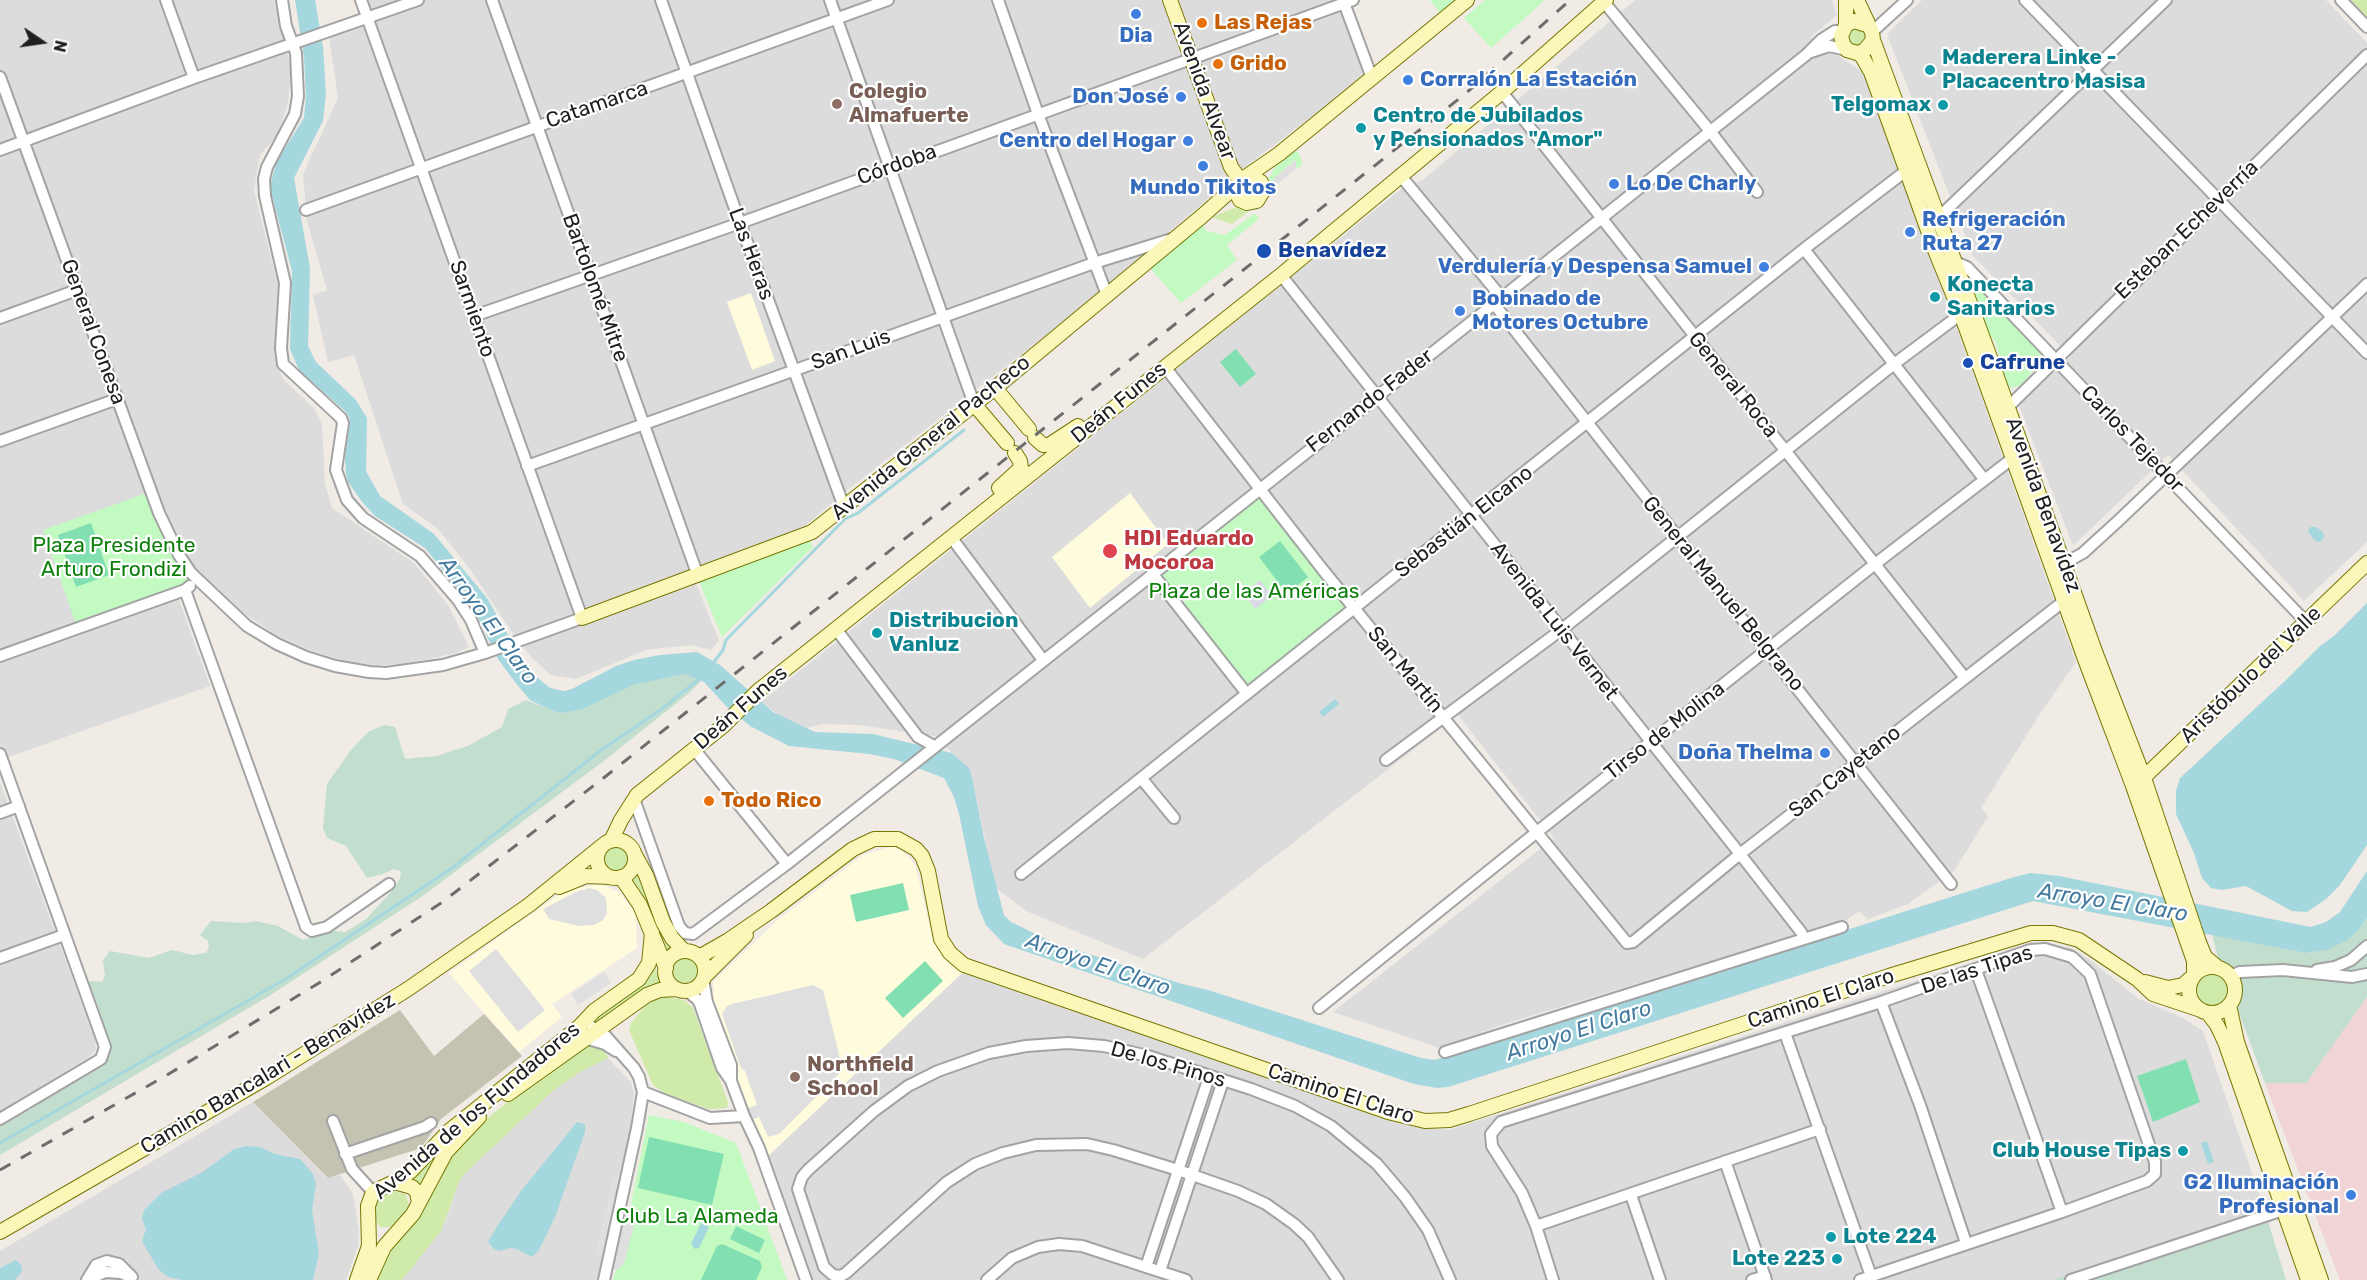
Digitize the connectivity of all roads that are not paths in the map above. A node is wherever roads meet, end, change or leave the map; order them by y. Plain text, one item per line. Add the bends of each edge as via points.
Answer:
1 (166, 0) edge
2 (282, 0) edge
3 (361, 0) edge
4 (418, 0) edge
5 (492, 0) edge
6 (661, 0) edge
7 (830, 0) edge
8 (888, 0) edge
9 (998, 0) edge
10 (1170, 0) edge
11 (1467, 0) edge
12 (1846, 0) edge
13 (1857, 0) edge
14 (1907, 0) edge
15 (2025, 0) edge
16 (2166, 0) edge
17 (2341, 0) edge
18 (1347, 1) edge
19 (1605, 1) edge
20 (367, 18) junction
21 (837, 18) junction
22 (2367, 27) edge
23 (1844, 28) junction
24 (1871, 32) junction
25 (295, 43) junction
26 (1853, 51) junction
27 (1806, 55) junction
28 (2367, 55) edge
29 (1192, 59) junction
30 (2093, 69) junction
31 (687, 73) junction
32 (0, 77) edge
33 (194, 78) junction
34 (1372, 78) junction
35 (1502, 92) junction
36 (1038, 114) junction
37 (536, 126) junction
38 (1710, 131) junction
39 (23, 141) junction
40 (0, 150) edge
41 (1279, 154) junction
42 (422, 167) junction
43 (889, 168) junction
44 (1907, 170) junction
45 (1400, 175) junction
46 (1240, 180) junction
47 (1263, 186) junction
48 (1757, 192) dead end
49 (2218, 201) junction
50 (1243, 202) junction
51 (306, 210) dead end
52 (1201, 217) junction
53 (1601, 217) junction
54 (1939, 217) junction
55 (740, 223) junction
56 (1176, 238) junction
57 (1804, 249) junction
58 (1094, 262) junction
59 (1955, 262) junction
60 (591, 275) junction
61 (1281, 275) junction
62 (2367, 284) edge
63 (77, 290) junction
64 (1107, 295) junction
65 (1498, 301) junction
66 (1961, 314) junction
67 (474, 315) junction
68 (943, 316) junction
69 (2334, 317) junction
70 (0, 318) edge
71 (1694, 338) junction
72 (2367, 353) edge
73 (2054, 360) junction
74 (1894, 364) junction
75 (1165, 367) junction
76 (794, 371) junction
77 (995, 388) junction
78 (1375, 396) junction
79 (117, 399) junction
80 (974, 404) junction
81 (2008, 407) junction
82 (1106, 415) junction
83 (1587, 423) junction
84 (644, 424) junction
85 (0, 441) edge
86 (1785, 450) junction
87 (2013, 458) junction
88 (527, 466) junction
89 (2168, 475) junction
90 (1984, 479) junction
91 (1259, 490) junction
92 (844, 507) junction
93 (1472, 516) junction
94 (1677, 536) junction
95 (951, 537) junction
96 (2065, 563) junction
97 (2367, 563) edge
98 (1875, 564) junction
99 (1152, 573) junction
100 (698, 576) junction
101 (198, 582) junction
102 (185, 590) junction
103 (2064, 601) junction
104 (1354, 608) junction
105 (582, 618) junction
106 (2306, 622) junction
107 (836, 629) junction
108 (1562, 630) junction
109 (1768, 649) junction
110 (488, 652) junction
111 (0, 656) edge
112 (1043, 660) junction
113 (1965, 678) junction
114 (1247, 694) junction
115 (1444, 717) junction
116 (1651, 742) junction
117 (934, 746) junction
118 (694, 749) junction
119 (0, 754) edge
120 (1386, 760) dead end
121 (1857, 763) junction
122 (1141, 778) junction
123 (2139, 782) junction
124 (632, 802) junction
125 (19, 806) junction
126 (0, 813) edge
127 (1174, 818) dead end
128 (1537, 832) junction
129 (607, 843) junction
130 (632, 849) junction
131 (1740, 854) junction
132 (787, 864) junction
133 (1021, 874) dead end
134 (616, 877) junction
135 (389, 884) dead end
136 (1951, 884) dead end
137 (529, 905) junction
138 (771, 910) junction
139 (1842, 927) dead end
140 (652, 933) junction
141 (64, 935) junction
142 (1804, 939) junction
143 (2193, 942) junction
144 (1627, 943) joint
145 (2367, 946) edge
146 (684, 951) junction
147 (699, 957) junction
148 (0, 958) edge
149 (2217, 967) junction
150 (666, 968) junction
151 (1976, 970) junction
152 (2302, 972) junction
153 (2366, 974) edge
154 (2193, 976) junction
155 (2230, 976) junction
156 (704, 978) junction
157 (2137, 980) junction
158 (682, 990) junction
159 (1881, 1002) junction
160 (2229, 1005) junction
161 (1319, 1008) dead end
162 (2204, 1012) junction
163 (610, 1021) junction
164 (584, 1022) junction
165 (597, 1029) junction
166 (1785, 1033) junction
167 (585, 1038) junction
168 (1445, 1052) dead end
169 (624, 1056) junction
170 (1209, 1077) junction
171 (731, 1081) junction
172 (1223, 1081) junction
173 (643, 1092) junction
174 (744, 1116) junction
175 (0, 1119) edge
176 (333, 1120) dead end
177 (431, 1123) dead end
178 (1820, 1129) junction
179 (345, 1154) junction
180 (1725, 1161) junction
181 (1178, 1170) junction
182 (1191, 1175) junction
183 (394, 1182) junction
184 (373, 1192) junction
185 (1631, 1194) junction
186 (419, 1203) junction
187 (2283, 1210) junction
188 (2062, 1212) junction
189 (369, 1218) junction
190 (1536, 1226) junction
191 (399, 1230) junction
192 (0, 1232) edge
193 (1966, 1243) junction
194 (1146, 1267) junction
195 (1160, 1271) junction
196 (1871, 1276) junction
197 (1766, 1278) edge
198 (134, 1279) edge
199 (87, 1280) edge
200 (357, 1280) edge
201 (369, 1280) edge
202 (604, 1280) edge
203 (806, 1280) edge
204 (987, 1280) edge
205 (1186, 1280) edge
206 (1338, 1280) edge
207 (1450, 1280) edge
208 (1553, 1280) edge
209 (1660, 1280) edge
210 (1752, 1280) edge
211 (1860, 1280) edge
212 (2071, 1280) edge
213 (2308, 1280) edge
214 (2321, 1280) edge

1 - 33 street
2 - 25 street via 286,26
3 - 20 street, Sarmiento
4 - 20 street
5 - 37 street, Bartolomé Mitre
6 - 31 street, Las Heras
7 - 21 street
8 - 21 street, Catamarca
9 - 36 street
10 - 29 street, Avenida Alvear
11 - 34 street, Avenida General Pacheco
12 - 23 street
13 - 24 street, Avenida Benavídez
14 - 24 street
15 - 30 street
16 - 30 street
17 - 22 street
18 - 29 street, Córdoba
18 - 34 street
19 - 35 street, Deán Funes
19 - 38 street
20 - 25 street
20 - 42 street, Sarmiento
21 - 31 street, Catamarca
21 - 43 street
23 - 24 street via 1854,21
23 - 26 street via 1841,40
23 - 27 street, Fernando Fader via 1828,34
24 - 26 street via 1868,49
24 - 54 street, Avenida Benavídez
25 - 33 street
25 - 110 street via 295,114 264,179 285,283 281,356 288,370 341,418 336,470 347,500 363,518 410,547 427,564 465,610
26 - 27 street, Fernando Fader via 1834,46
26 - 44 street, Avenida Benavídez via 1871,72
27 - 38 street, Fernando Fader
28 - 49 street, Esteban Echeverría
29 - 36 street, Córdoba
29 - 46 street, Avenida Alvear via 1231,167
30 - 49 street
30 - 54 street
31 - 37 street, Catamarca
31 - 55 street, Las Heras
32 - 39 street, General Conesa
33 - 39 street
34 - 41 street, Avenida General Pacheco
35 - 45 street, Deán Funes
35 - 53 street, General Roca
36 - 43 street, Córdoba
36 - 58 street
37 - 42 street, Catamarca
37 - 60 street, Bartolomé Mitre
38 - 48 street
38 - 53 street, Fernando Fader
39 - 40 street
39 - 63 street, General Conesa
41 - 46 street, Avenida General Pacheco
41 - 47 street, Avenida General Pacheco
42 - 51 street, Catamarca
42 - 67 street, Sarmiento
43 - 55 street, Córdoba
43 - 68 street
44 - 57 street, Sebastián Elcano
44 - 66 street, Avenida Benavídez
45 - 61 street, Deán Funes
45 - 65 street, General Manuel Belgrano
46 - 47 street via 1258,178
46 - 50 street via 1238,196
46 - 52 street, Avenida General Pacheco
47 - 50 street via 1263,195 1257,201
49 - 69 street
49 - 73 street, Esteban Echeverría
50 - 52 street
52 - 56 street, Avenida General Pacheco
53 - 65 street, Fernando Fader
53 - 71 street, General Roca
54 - 59 street, Avenida Benavídez
55 - 60 street, Córdoba
55 - 76 street, Las Heras
56 - 58 street, San Luis
56 - 64 street, Avenida General Pacheco
57 - 71 street, Sebastián Elcano
57 - 74 street
58 - 64 street
58 - 68 street, San Luis
59 - 73 street, Carlos Tejedor via 1967,267
59 - 81 street, Avenida Benavídez
60 - 67 street, Córdoba
60 - 84 street, Bartolomé Mitre
61 - 75 street, Deán Funes
61 - 78 street, Avenida Luis Vernet
62 - 69 street
63 - 70 street
63 - 79 street, General Conesa
64 - 77 street, Avenida General Pacheco
65 - 78 street, Fernando Fader
65 - 83 street, General Manuel Belgrano
66 - 74 street
66 - 87 street, Avenida Benavídez
67 - 88 street, Sarmiento
68 - 76 street, San Luis
68 - 80 street
69 - 72 street
69 - 89 street
71 - 83 street, Sebastián Elcano
71 - 86 street, General Roca
73 - 81 street, Esteban Echeverría
73 - 89 street, Carlos Tejedor
74 - 86 street
74 - 90 street
75 - 82 street, Deán Funes
75 - 91 street, San Martín
76 - 84 street, San Luis
76 - 92 street, Las Heras
77 - 80 street, Avenida General Pacheco
77 - 82 street via 1043,445 1049,445 1098,413
78 - 91 street, Fernando Fader
78 - 93 street, Avenida Luis Vernet
79 - 85 street
79 - 101 street, General Conesa via 159,513 179,555
80 - 92 street, Avenida General Pacheco
80 - 95 street via 1011,448 1021,468
81 - 96 street, Avenida Benavídez
82 - 95 street, Deán Funes
83 - 93 street, Sebastián Elcano
83 - 94 street, General Manuel Belgrano
84 - 88 street, San Luis
84 - 100 street, Bartolomé Mitre
86 - 94 street
86 - 98 street, General Roca
87 - 90 street, Tirso de Molina
87 - 103 street, Avenida Benavídez
88 - 105 street, Sarmiento
89 - 96 street via 2083,552
89 - 106 street, Carlos Tejedor
90 - 98 street, Tirso de Molina
91 - 99 street, Fernando Fader
91 - 104 street, San Martín
92 - 100 street, Avenida General Pacheco via 803,537
93 - 104 street, Sebastián Elcano
93 - 108 street, Avenida Luis Vernet
94 - 108 street
94 - 109 street, General Manuel Belgrano
95 - 107 street, Deán Funes
95 - 112 street
96 - 123 street, Avenida Benavídez
97 - 106 street, Aristóbulo del Valle
98 - 109 street, Tirso de Molina
98 - 113 street, General Roca
99 - 112 street, Fernando Fader
99 - 114 street
100 - 105 street, Avenida General Pacheco
101 - 102 street
101 - 110 street, General Conesa via 262,635 306,657 335,666 386,673 444,665
102 - 111 street
102 - 135 street via 306,927 312,931 327,927
103 - 113 street, San Cayetano
103 - 123 street, Avenida Benavídez
104 - 114 street, Sebastián Elcano
104 - 115 street, San Martín
105 - 110 street, General Conesa
106 - 123 street, Aristóbulo del Valle
107 - 117 street via 918,737
107 - 118 street, Deán Funes
108 - 115 street
108 - 116 street, Avenida Luis Vernet
109 - 116 street, Tirso de Molina
109 - 121 street, General Manuel Belgrano
112 - 117 street, Fernando Fader
113 - 121 street, San Cayetano
114 - 122 street, Sebastián Elcano
115 - 120 street
115 - 128 street, San Martín
116 - 128 street, Tirso de Molina
116 - 131 street, Avenida Luis Vernet
117 - 132 street, Fernando Fader
118 - 124 street, Deán Funes
118 - 132 street
119 - 125 street
121 - 131 street, San Cayetano
121 - 136 street, General Manuel Belgrano
122 - 127 street
122 - 133 street, Sebastián Elcano
123 - 143 street, Avenida Benavídez
124 - 129 street, Deán Funes
124 - 130 street via 624,826
124 - 132 street via 679,926 689,934 697,932
125 - 126 street
125 - 141 street
128 - 144 street, San Martín
128 - 161 street, Tirso de Molina
129 - 130 street via 624,842
129 - 134 street via 599,850 597,862 602,872
129 - 137 street, Camino Bancalari - Benavídez
130 - 134 street via 634,865 627,874
130 - 146 street via 663,922
131 - 142 street, Avenida Luis Vernet
131 - 144 street, San Cayetano
134 - 137 street, Camino Bancalari - Benavídez via 594,875 577,879
134 - 140 street via 640,905
137 - 192 street, Camino Bancalari - Benavídez via 408,990 266,1078
138 - 147 street, Camino El Claro
138 - 156 street, Camino El Claro
138 - 157 street, Camino El Claro via 860,845 882,837 898,839 922,856 941,939 964,965 1377,1108 1425,1121 1469,1114 2021,935 2053,933 2079,940
139 - 142 street
140 - 150 street
140 - 164 street, Avenida de los Fundadores via 644,974
141 - 148 street
141 - 175 street via 105,1047 104,1054
142 - 168 street
143 - 149 street, Avenida Benavídez
143 - 154 street, Avenida Benavídez
145 - 152 street via 2335,967
146 - 147 street
146 - 150 street via 672,956
147 - 156 street via 705,966
149 - 154 street via 2201,969
149 - 155 street
150 - 158 street via 667,978
151 - 159 street, De las Tipas
151 - 188 street
151 - 188 street, De las Tipas via 2037,948 2064,953 2090,974 2156,1169 2147,1181
152 - 153 street via 2352,977
152 - 155 street via 2272,970
154 - 157 street, Camino El Claro via 2183,985 2168,988
154 - 162 street via 2188,993 2195,1006
155 - 160 street via 2235,991
156 - 158 street via 696,987
156 - 171 street via 707,1002 731,1065
157 - 162 street, Camino El Claro via 2153,994
158 - 163 street, Avenida de los Fundadores via 652,992
158 - 171 street via 700,1004 722,1068
159 - 166 street, De las Tipas
159 - 193 street
160 - 162 street via 2215,1013
160 - 214 street via 2237,1042
162 - 187 street via 2217,1024 2225,1042
163 - 165 street, Avenida de los Fundadores
163 - 169 street
164 - 165 street
164 - 183 street, Avenida de los Fundadores via 449,1131 411,1171
165 - 167 street, Avenida de los Fundadores
165 - 169 street
166 - 178 street
166 - 190 street, De las Tipas via 1501,1122 1491,1134 1492,1146 1515,1180
167 - 169 street
167 - 186 street, Avenida de los Fundadores via 501,1099 456,1139 436,1166
169 - 173 street via 639,1077
170 - 172 street, De los Pinos
170 - 181 street
170 - 181 street, De los Pinos via 1113,1047 1061,1043 989,1053 953,1064 895,1095 808,1170 799,1183 800,1198 824,1267 833,1275 846,1274 957,1174 1003,1153 1047,1144 1087,1144
171 - 174 street
172 - 182 street
172 - 207 street, De los Pinos via 1295,1106 1354,1143 1405,1197 1432,1239
173 - 174 street via 710,1118
173 - 202 street
174 - 203 street
176 - 179 street
177 - 179 street
178 - 180 street
178 - 196 street
179 - 184 street
180 - 185 street
180 - 197 street
181 - 182 street
181 - 194 street
182 - 195 street
182 - 206 street via 1255,1198 1284,1216 1313,1244
183 - 184 street, Avenida de los Fundadores
183 - 186 street via 412,1187
184 - 189 street, Avenida de los Fundadores
185 - 190 street
185 - 209 street
186 - 191 street, Avenida de los Fundadores
187 - 212 street
187 - 213 street
188 - 193 street
189 - 191 street via 383,1231
189 - 200 street, Avenida de los Fundadores via 369,1246
190 - 208 street
191 - 201 street, Avenida de los Fundadores via 384,1247
193 - 196 street
194 - 195 street
194 - 204 street via 1082,1246 1059,1244 1012,1258
195 - 205 street
196 - 211 street
197 - 210 street
198 - 199 street via 119,1264 106,1262 96,1265

